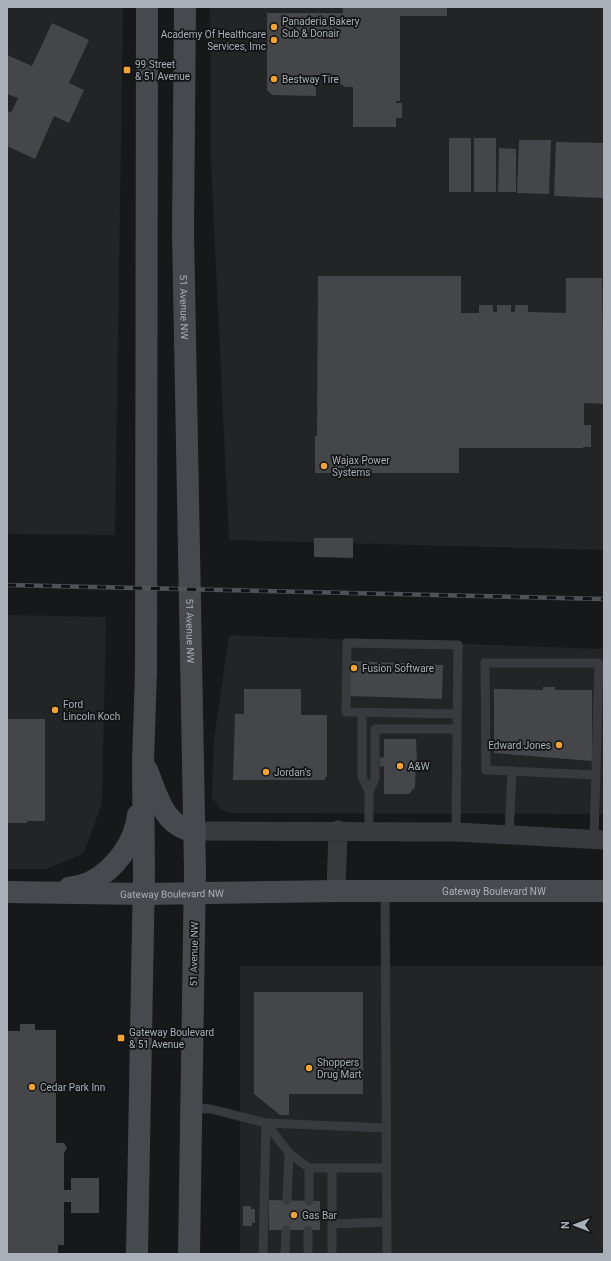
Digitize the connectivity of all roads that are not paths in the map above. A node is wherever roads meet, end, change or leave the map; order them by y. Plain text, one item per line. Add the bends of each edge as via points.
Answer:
1 (147, 7) edge
2 (185, 7) edge
3 (362, 712) junction
4 (457, 714) junction
5 (457, 729) junction
6 (143, 762) junction
7 (512, 771) junction
8 (596, 775) junction
9 (369, 791) junction
10 (338, 830) junction
11 (195, 831) junction
12 (369, 831) junction
13 (456, 832) junction
14 (509, 835) junction
15 (599, 840) edge
16 (336, 891) junction
17 (385, 891) junction
18 (604, 891) edge
19 (7, 892) edge
20 (57, 892) junction
21 (195, 892) junction
22 (144, 894) junction
23 (190, 1108) junction
24 (266, 1124) junction
25 (386, 1128) junction
26 (289, 1153) junction
27 (309, 1168) junction
28 (332, 1168) junction
29 (386, 1168) junction
30 (287, 1200) dead end
31 (309, 1201) dead end
32 (387, 1222) junction
33 (332, 1224) junction
34 (286, 1230) dead end
35 (308, 1230) dead end
36 (137, 1254) edge
37 (189, 1254) edge
38 (263, 1254) edge
39 (285, 1254) edge
40 (308, 1254) edge
41 (332, 1254) edge
42 (387, 1254) edge

1 - 6 main road via 147,596
2 - 11 main road, 51 Avenue NW via 183,224
3 - 4 lane
3 - 4 lane via 346,712 347,643 458,646
3 - 9 lane via 362,777
4 - 5 lane
5 - 9 lane via 375,729 375,779
5 - 13 lane
6 - 11 main road via 170,819 180,828
6 - 20 main road via 137,823 122,855 114,865 90,883
6 - 22 main road
7 - 8 lane
7 - 8 lane via 486,770 485,663 599,664
7 - 14 lane
8 - 15 lane
9 - 12 lane
10 - 11 street
10 - 12 street
10 - 16 street
11 - 21 main road, 51 Avenue NW
12 - 13 street
13 - 14 street
14 - 15 street
16 - 17 main road, Gateway Boulevard NW
16 - 21 main road, Gateway Boulevard NW
17 - 18 main road, Gateway Boulevard NW
17 - 25 lane
19 - 20 main road, Gateway Boulevard NW
20 - 22 main road, Gateway Boulevard NW
21 - 22 main road, Gateway Boulevard NW
21 - 23 main road, 51 Avenue NW
22 - 36 main road
23 - 24 lane via 211,1109
23 - 37 main road, 51 Avenue NW
24 - 25 lane
24 - 26 lane
24 - 38 lane
25 - 29 lane
26 - 27 lane
26 - 30 lane
27 - 28 lane
27 - 31 lane
28 - 29 lane
28 - 33 lane
29 - 32 lane
32 - 33 lane
32 - 42 lane
33 - 41 lane
34 - 39 lane
35 - 40 lane

